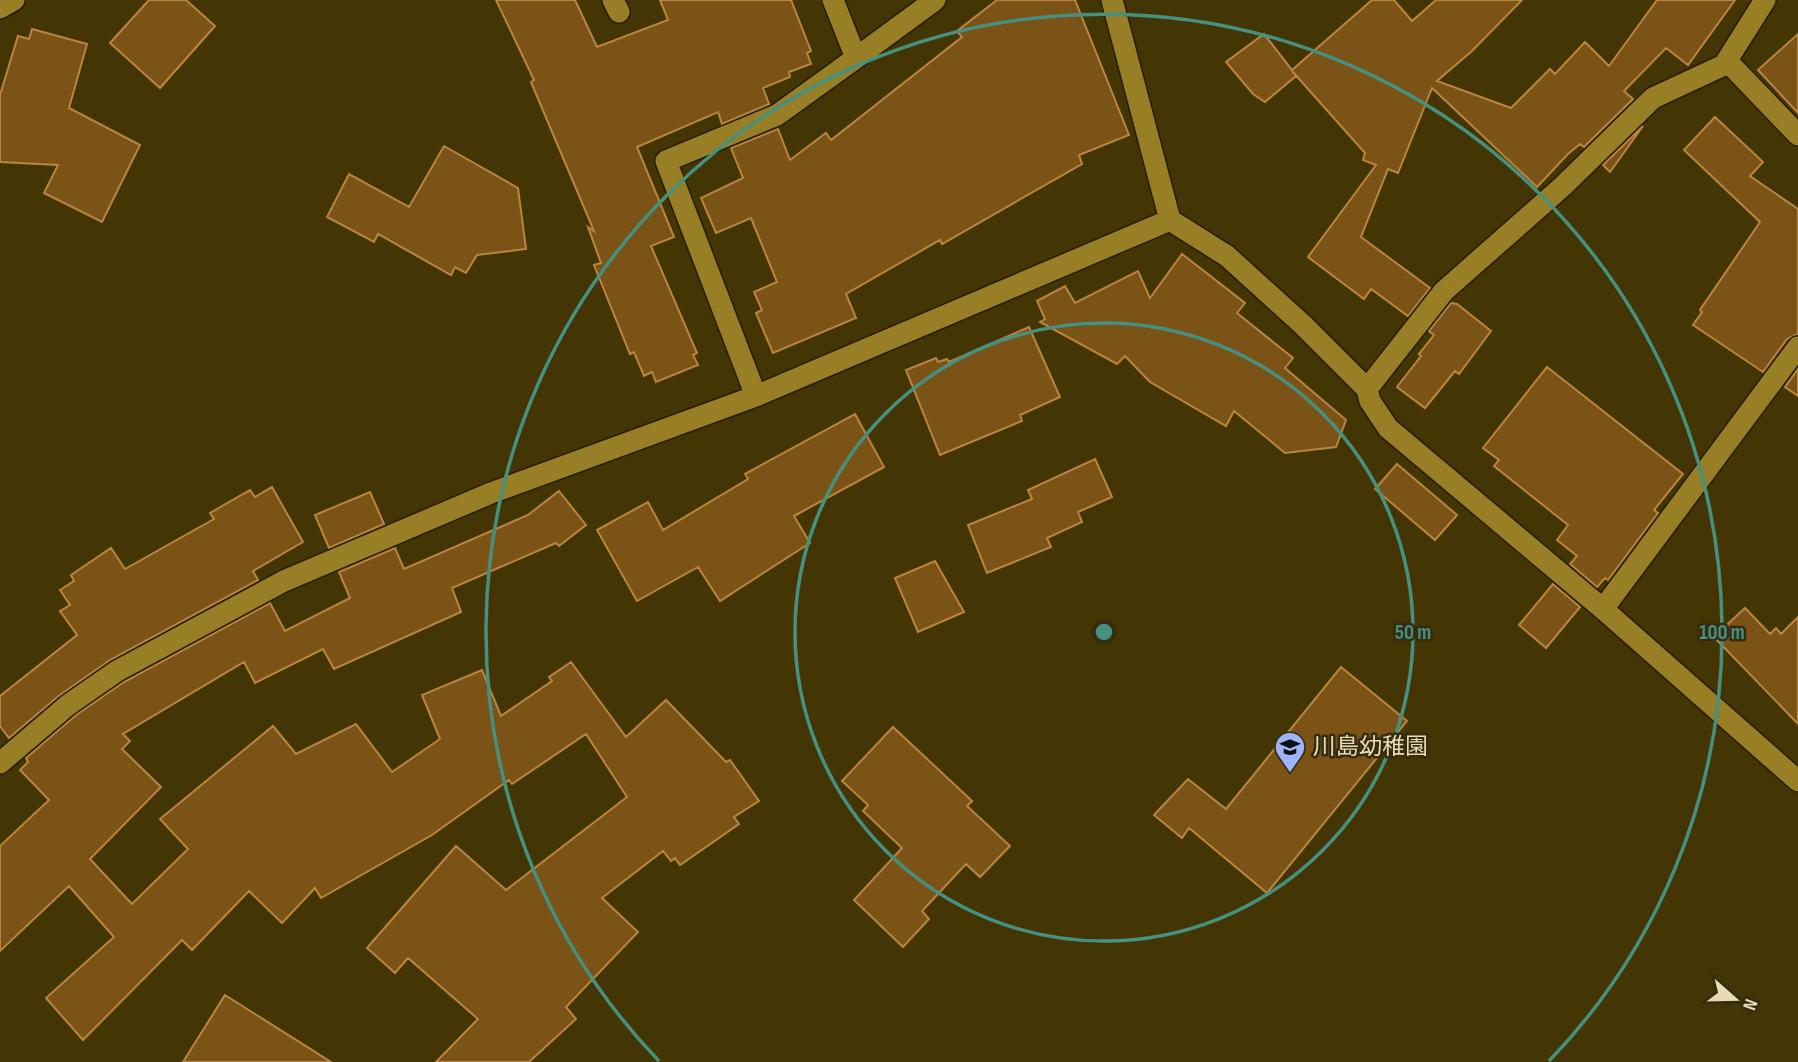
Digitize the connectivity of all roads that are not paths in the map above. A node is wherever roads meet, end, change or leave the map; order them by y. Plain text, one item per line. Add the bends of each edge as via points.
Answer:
1 (14, 0) edge
2 (833, 0) edge
3 (935, 0) edge
4 (1112, 0) edge
5 (1765, 0) edge
6 (0, 8) edge
7 (856, 58) junction
8 (1727, 61) junction
9 (1798, 135) edge
10 (1170, 220) junction
11 (1798, 347) edge
12 (1367, 389) junction
13 (756, 396) junction
14 (1603, 609) junction
15 (1, 761) edge
16 (1798, 781) edge

1 - 6 street
2 - 7 street
3 - 7 street
4 - 10 street
5 - 8 street
7 - 13 street via 777,115 666,161
8 - 9 street
8 - 12 street via 1653,98 1444,291
10 - 12 street via 1227,256
10 - 13 street
11 - 14 street
12 - 14 street via 1388,428
13 - 15 street via 491,493 284,581 117,671
14 - 16 street

